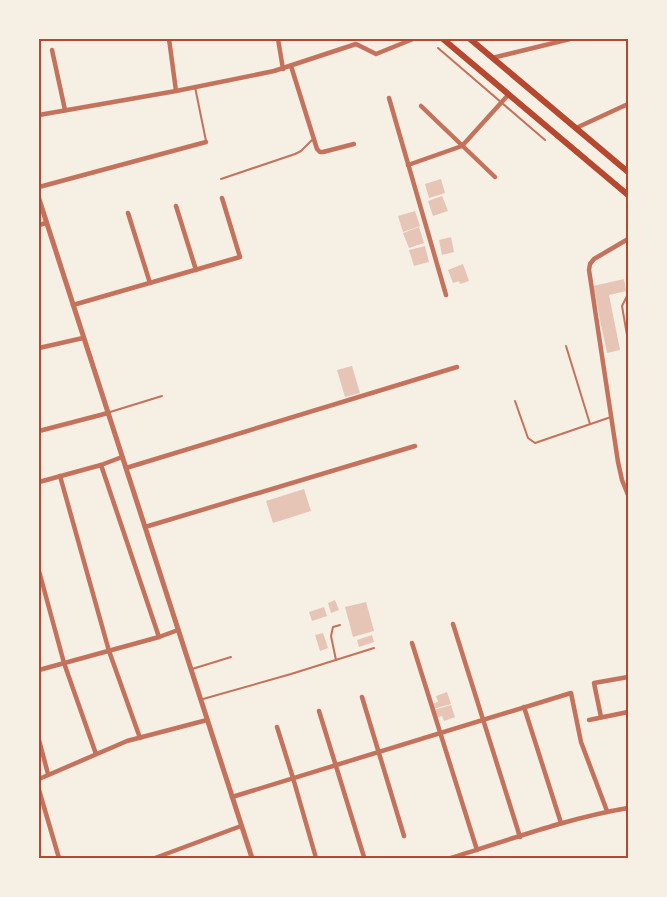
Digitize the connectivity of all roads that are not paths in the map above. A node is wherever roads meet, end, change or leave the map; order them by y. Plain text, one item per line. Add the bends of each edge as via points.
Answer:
1 (169, 39) edge
2 (278, 39) edge
3 (413, 39) edge
4 (443, 39) edge
5 (470, 39) edge
6 (570, 39) edge
7 (453, 47) junction
8 (438, 48) dead end
9 (52, 50) dead end
10 (447, 56) junction
11 (492, 58) junction
12 (475, 65) junction
13 (291, 66) junction
14 (283, 69) junction
15 (468, 73) junction
16 (195, 87) junction
17 (176, 91) junction
18 (509, 94) junction
19 (389, 98) dead end
20 (502, 102) junction
21 (628, 104) edge
22 (421, 106) dead end
23 (65, 110) junction
24 (39, 115) edge
25 (576, 128) junction
26 (314, 139) junction
27 (545, 140) dead end
28 (206, 142) joint
29 (354, 144) dead end
30 (462, 146) junction
31 (408, 165) junction
32 (628, 172) edge
33 (495, 177) dead end
34 (221, 179) dead end
35 (39, 187) edge
36 (628, 195) edge
37 (222, 198) dead end
38 (39, 199) edge
39 (176, 206) dead end
40 (128, 213) dead end
41 (46, 223) junction
42 (39, 225) edge
43 (628, 239) edge
44 (196, 270) junction
45 (150, 284) junction
46 (628, 294) edge
47 (446, 295) dead end
48 (73, 305) junction
49 (84, 338) junction
50 (628, 341) edge
51 (566, 346) dead end
52 (39, 348) edge
53 (457, 366) dead end
54 (162, 396) dead end
55 (515, 401) dead end
56 (108, 413) junction
57 (611, 417) junction
58 (590, 424) junction
59 (39, 431) edge
60 (415, 446) dead end
61 (122, 457) junction
62 (101, 465) junction
63 (126, 468) junction
64 (60, 476) junction
65 (39, 482) edge
66 (628, 495) edge
67 (144, 527) junction
68 (39, 571) edge
69 (453, 624) dead end
70 (340, 625) dead end
71 (178, 630) junction
72 (159, 637) junction
73 (412, 643) dead end
74 (374, 648) dead end
75 (109, 651) junction
76 (231, 657) dead end
77 (336, 660) junction
78 (64, 663) junction
79 (39, 670) edge
80 (191, 670) junction
81 (628, 677) edge
82 (362, 696) dead end
83 (200, 699) junction
84 (524, 707) junction
85 (319, 711) dead end
86 (628, 712) edge
87 (601, 717) junction
88 (207, 720) junction
89 (482, 720) junction
90 (589, 720) dead end
91 (277, 727) dead end
92 (439, 733) junction
93 (140, 738) junction
94 (39, 740) edge
95 (380, 751) junction
96 (96, 754) junction
97 (336, 765) junction
98 (48, 774) junction
99 (39, 778) edge
100 (293, 778) junction
101 (39, 790) edge
102 (232, 797) junction
103 (628, 808) edge
104 (607, 811) junction
105 (562, 824) junction
106 (241, 826) junction
107 (404, 836) dead end
108 (520, 837) junction
109 (477, 850) junction
110 (364, 857) dead end
111 (59, 858) edge
112 (155, 858) edge
113 (252, 858) edge
114 (316, 858) edge
115 (451, 858) edge

1 - 17 street
2 - 14 street
3 - 13 street via 376,54 356,44
4 - 7 main road
5 - 11 main road
6 - 11 street
7 - 10 lane
7 - 12 main road
8 - 10 lane
9 - 23 street
10 - 15 lane
11 - 25 main road
12 - 15 lane
12 - 18 main road
13 - 14 street
13 - 26 street
14 - 16 street
15 - 20 lane
16 - 17 street
16 - 28 lane
17 - 23 street
18 - 20 street
18 - 36 main road
19 - 31 street
20 - 27 lane
20 - 30 street
21 - 25 street
22 - 30 street
23 - 24 street
25 - 32 main road
26 - 29 street via 320,152
26 - 34 lane via 295,154
28 - 35 street
30 - 31 street
30 - 33 street
31 - 47 street
37 - 44 street via 240,257
38 - 41 street
39 - 44 street
40 - 45 street
41 - 42 street
41 - 48 street
43 - 57 street via 594,260 588,270
44 - 45 street
45 - 48 street
46 - 50 lane via 622,306
48 - 49 street
49 - 52 street
49 - 56 street
51 - 58 lane
53 - 63 street
54 - 56 lane
55 - 58 lane via 528,438 535,443
56 - 59 street
56 - 61 street
57 - 58 lane
57 - 66 street via 618,462
60 - 67 street
61 - 62 street
61 - 63 street
62 - 64 street
62 - 72 street
63 - 67 street
64 - 65 street
64 - 75 street
67 - 71 street
68 - 78 street
69 - 89 street
70 - 77 lane via 333,627 331,636
71 - 72 street
71 - 80 street
72 - 75 street
73 - 92 street
74 - 77 lane
75 - 78 street
75 - 93 street
76 - 80 lane
77 - 83 lane
78 - 79 street
78 - 96 street
80 - 83 street
81 - 87 street via 594,683
82 - 95 street
83 - 88 street
84 - 89 street
84 - 104 street via 571,693 581,742
84 - 105 street
85 - 97 street
86 - 87 street
87 - 90 street
88 - 93 street
88 - 102 street
89 - 92 street
89 - 108 street
91 - 100 street
92 - 95 street
92 - 109 street
93 - 96 street
94 - 98 street
95 - 97 street
95 - 107 street
96 - 98 street
97 - 100 street
97 - 110 street
98 - 99 street
100 - 102 street
100 - 114 street
101 - 111 street
102 - 106 street
103 - 104 street
104 - 105 street
105 - 108 street
106 - 112 street
106 - 113 street
108 - 109 street
109 - 115 street

